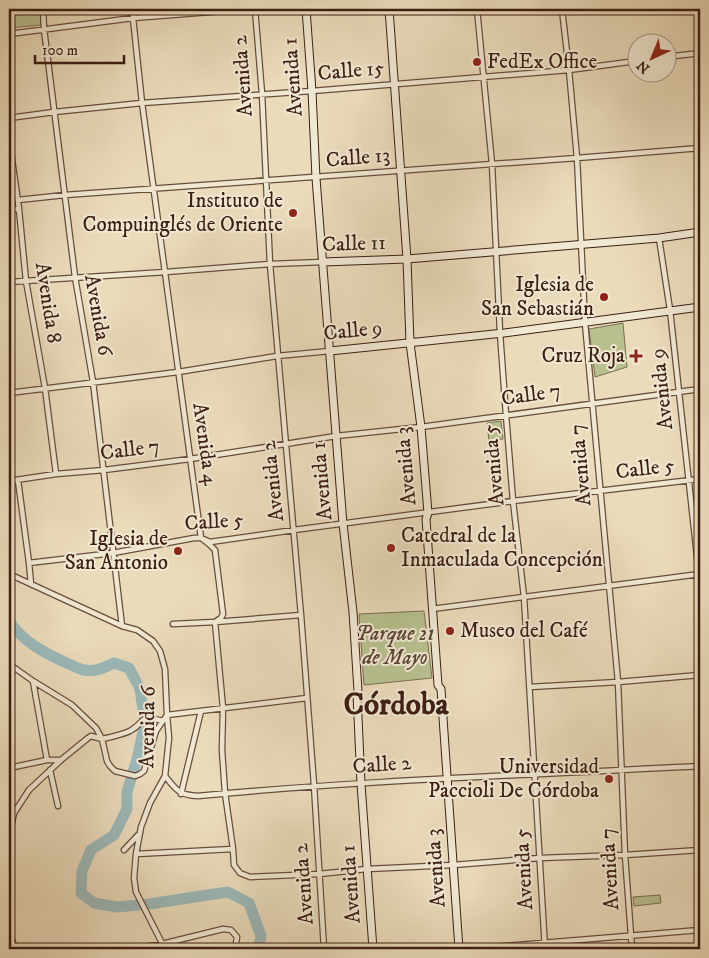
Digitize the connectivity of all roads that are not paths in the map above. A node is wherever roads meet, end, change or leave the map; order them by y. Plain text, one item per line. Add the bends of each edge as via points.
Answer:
1 (43, 9) edge
2 (133, 9) edge
3 (249, 9) edge
4 (255, 9) edge
5 (306, 9) edge
6 (390, 9) edge
7 (477, 9) edge
8 (562, 9) edge
9 (133, 18) junction
10 (44, 30) junction
11 (9, 34) edge
12 (700, 53) edge
13 (676, 56) edge
14 (626, 62) edge
15 (570, 70) junction
16 (483, 76) junction
17 (395, 84) junction
18 (312, 91) junction
19 (262, 94) junction
20 (142, 103) junction
21 (54, 112) junction
22 (9, 118) edge
23 (9, 138) edge
24 (700, 148) edge
25 (576, 158) junction
26 (492, 164) junction
27 (401, 170) junction
28 (316, 178) junction
29 (266, 181) junction
30 (154, 189) junction
31 (65, 195) junction
32 (18, 200) junction
33 (19, 209) junction
34 (9, 210) edge
35 (700, 232) edge
36 (659, 238) junction
37 (580, 244) junction
38 (496, 251) junction
39 (407, 259) junction
40 (323, 262) junction
41 (270, 264) junction
42 (166, 272) junction
43 (75, 277) junction
44 (26, 281) junction
45 (9, 282) edge
46 (700, 307) edge
47 (670, 310) junction
48 (585, 323) junction
49 (500, 333) junction
50 (410, 343) junction
51 (330, 351) junction
52 (277, 356) junction
53 (178, 372) junction
54 (93, 382) junction
55 (44, 388) junction
56 (700, 389) edge
57 (678, 392) junction
58 (9, 393) edge
59 (592, 404) junction
60 (506, 415) junction
61 (420, 427) junction
62 (336, 436) junction
63 (285, 443) junction
64 (190, 459) junction
65 (104, 470) junction
66 (56, 474) junction
67 (700, 479) edge
68 (18, 480) junction
69 (689, 480) junction
70 (9, 481) edge
71 (600, 490) junction
72 (513, 501) junction
73 (428, 513) junction
74 (343, 524) junction
75 (294, 530) junction
76 (201, 538) junction
77 (113, 553) junction
78 (29, 563) junction
79 (9, 574) edge
80 (700, 574) edge
81 (31, 584) junction
82 (610, 586) junction
83 (524, 597) junction
84 (700, 598) edge
85 (432, 608) junction
86 (301, 615) junction
87 (215, 622) junction
88 (173, 624) dead end
89 (122, 626) junction
90 (9, 664) edge
91 (700, 675) edge
92 (33, 681) junction
93 (618, 682) junction
94 (530, 686) junction
95 (307, 698) junction
96 (223, 708) junction
97 (200, 711) junction
98 (166, 715) junction
99 (163, 720) junction
100 (102, 739) junction
101 (47, 760) junction
102 (61, 760) junction
103 (700, 766) edge
104 (9, 768) edge
105 (50, 770) junction
106 (622, 770) junction
107 (534, 774) junction
108 (165, 776) junction
109 (447, 777) junction
110 (361, 784) junction
111 (314, 785) junction
112 (225, 793) junction
113 (181, 794) junction
114 (58, 806) dead end
115 (140, 832) junction
116 (9, 836) edge
117 (234, 849) junction
118 (124, 850) dead end
119 (700, 850) edge
120 (136, 854) junction
121 (625, 855) junction
122 (540, 858) junction
123 (453, 865) junction
124 (367, 869) junction
125 (319, 874) junction
126 (9, 930) edge
127 (700, 930) edge
128 (630, 936) junction
129 (544, 943) junction
130 (162, 944) junction
131 (14, 949) edge
132 (133, 949) edge
133 (165, 949) edge
134 (236, 949) edge
135 (324, 949) edge
136 (374, 949) edge
137 (459, 949) edge
138 (469, 949) edge
139 (545, 949) edge
140 (632, 949) edge

1 - 10 street, Avenida 6
2 - 9 street, Avenida 4
3 - 9 street
4 - 19 street, Avenida 2
5 - 18 main road, Avenida 1
6 - 17 main road, Avenida 3
7 - 16 street, Avenida 5
8 - 15 street, Avenida 7
9 - 10 street
9 - 20 street, Avenida 4
10 - 11 street
10 - 21 street, Avenida 6
12 - 13 street
14 - 15 street, Calle 15
15 - 16 street, Calle 15
15 - 25 street, Avenida 7
16 - 17 street, Calle 15
16 - 26 street, Avenida 5
17 - 18 street, Calle 15
17 - 27 main road, Avenida 3
18 - 19 street, Calle 15
18 - 28 main road, Avenida 1
19 - 20 street, Calle 15
19 - 29 street, Avenida 2
20 - 21 street, Calle 15
20 - 30 street, Avenida 4
21 - 22 street, Calle 15
21 - 31 street, Avenida 6
23 - 32 street, Avenida 8
24 - 25 street, Calle 13
25 - 26 street, Calle 13
25 - 37 street, Avenida 7
26 - 27 street, Calle 13
26 - 38 street, Avenida 5
27 - 28 street, Calle 13
27 - 39 main road, Avenida 3
28 - 29 street, Calle 13
28 - 40 main road, Avenida 1
29 - 30 street, Calle 13
29 - 41 street, Avenida 2
30 - 31 street, Calle 13
30 - 42 street, Avenida 4
31 - 32 street, Calle 13
31 - 43 street, Avenida 6
32 - 33 street, Avenida 8
33 - 34 street
33 - 44 street, Avenida 8
35 - 36 main road, Calle 11
36 - 37 main road, Calle 11
36 - 47 street, Avenida 9
37 - 38 main road, Calle 11
37 - 48 street, Avenida 7
38 - 39 main road, Calle 11
38 - 49 street, Avenida 5
39 - 40 main road, Calle 11
39 - 50 main road, Avenida 3
40 - 41 street, Calle 11
40 - 51 main road, Avenida 1
41 - 42 street, Calle 11
41 - 52 street, Avenida 2
42 - 43 street, Calle 11
42 - 53 street, Avenida 4
43 - 44 street, Calle 11
43 - 54 street, Avenida 6
44 - 45 street, Calle 11
44 - 55 street, Avenida 8
46 - 47 main road, Calle 9
47 - 48 main road, Calle 9
47 - 57 street, Avenida 9
48 - 49 main road, Calle 9
48 - 59 street, Avenida 7
49 - 50 main road, Calle 9
49 - 60 street, Avenida 5
50 - 51 main road, Calle 9
50 - 61 main road, Avenida 3
51 - 52 street, Calle 9
51 - 62 main road, Avenida 1
52 - 53 street, Calle 9
52 - 63 street, Avenida 2
53 - 54 street, Calle 9
53 - 64 street, Avenida 4
54 - 55 street, Calle 9
54 - 65 street, Avenida 6
55 - 58 street, Calle 9
55 - 66 street, Avenida 8
56 - 57 street, Calle 7
57 - 59 street, Calle 7
57 - 69 street, Avenida 9
59 - 60 street, Calle 7
59 - 71 street, Avenida 7
60 - 61 street, Calle 7
60 - 72 street, Avenida 5
61 - 62 street, Calle 7
61 - 73 main road, Avenida 3
62 - 63 street, Calle 7
62 - 74 main road, Avenida 1
63 - 64 street, Calle 7
63 - 75 street, Avenida 2
64 - 65 street, Calle 7
64 - 76 street, Avenida 4
65 - 66 street, Calle 7
65 - 77 street, Avenida 6
66 - 68 street, Calle 7
67 - 69 street, Calle 5
68 - 70 street, Calle 7
68 - 78 street
69 - 71 street, Calle 5
69 - 80 street, Avenida 9
71 - 72 street, Calle 5
71 - 82 street, Avenida 7
72 - 73 street, Calle 5
72 - 83 street, Avenida 5
73 - 74 street, Calle 5
73 - 85 main road, Avenida 3
74 - 75 street, Calle 5
74 - 110 main road, Avenida 1 via 353,612
75 - 76 street, Calle 5 via 210,542
75 - 86 street, Avenida 2
76 - 77 street, Calle 5
76 - 87 street via 215,550 223,614
77 - 78 street, Calle 5
77 - 89 street, Avenida 6
78 - 81 street
79 - 81 street, Avenida 6
80 - 82 street
80 - 84 street, Avenida 9
81 - 89 street, Avenida 6
82 - 83 street
82 - 93 street, Avenida 7
83 - 85 street
83 - 94 street, Avenida 5
85 - 109 main road, Avenida 3
86 - 87 street
86 - 95 street, Avenida 2
87 - 88 street
87 - 96 street
89 - 98 street, Avenida 6 via 137,630 153,641 160,651 165,669
90 - 92 street
91 - 93 street
92 - 100 street via 72,705 96,728
92 - 101 street
93 - 94 street
93 - 106 street, Avenida 7
94 - 107 street, Avenida 5
95 - 96 street
95 - 111 street, Avenida 2
96 - 97 street
96 - 112 street
97 - 98 street
97 - 113 street
98 - 99 street
98 - 108 street, Avenida 6 via 169,738
99 - 100 street via 143,719 130,730
99 - 100 street via 156,731 144,771 135,776 115,771 110,766
100 - 102 street via 91,736
101 - 102 street
101 - 104 street
102 - 105 street
103 - 106 street, Calle 2
105 - 114 street
105 - 116 street via 29,790 14,813
106 - 107 street, Calle 2
106 - 121 street, Avenida 7
107 - 109 street, Calle 2
107 - 122 street, Avenida 5
108 - 113 street
108 - 115 street, Avenida 6 via 150,803
109 - 110 street, Calle 2
109 - 123 main road, Avenida 3
110 - 111 street, Calle 2
110 - 124 main road, Avenida 1
111 - 112 street, Calle 2
111 - 125 street, Avenida 2
112 - 113 street, Calle 2
112 - 117 street
115 - 118 street
115 - 120 street, Avenida 6
117 - 120 street
117 - 125 street via 234,865 240,873 250,877
119 - 121 street
120 - 130 street, Avenida 6 via 136,892
121 - 122 street
121 - 128 street, Avenida 7
122 - 123 street
122 - 129 street, Avenida 5
123 - 124 street
123 - 137 main road, Avenida 3
124 - 125 street
124 - 136 main road, Avenida 1
125 - 135 street, Avenida 2
126 - 131 street
127 - 128 street
128 - 129 street
128 - 140 street, Avenida 7
129 - 138 street
129 - 139 street, Avenida 5
130 - 132 street
130 - 133 street, Avenida 6
130 - 134 street via 224,928 237,937

